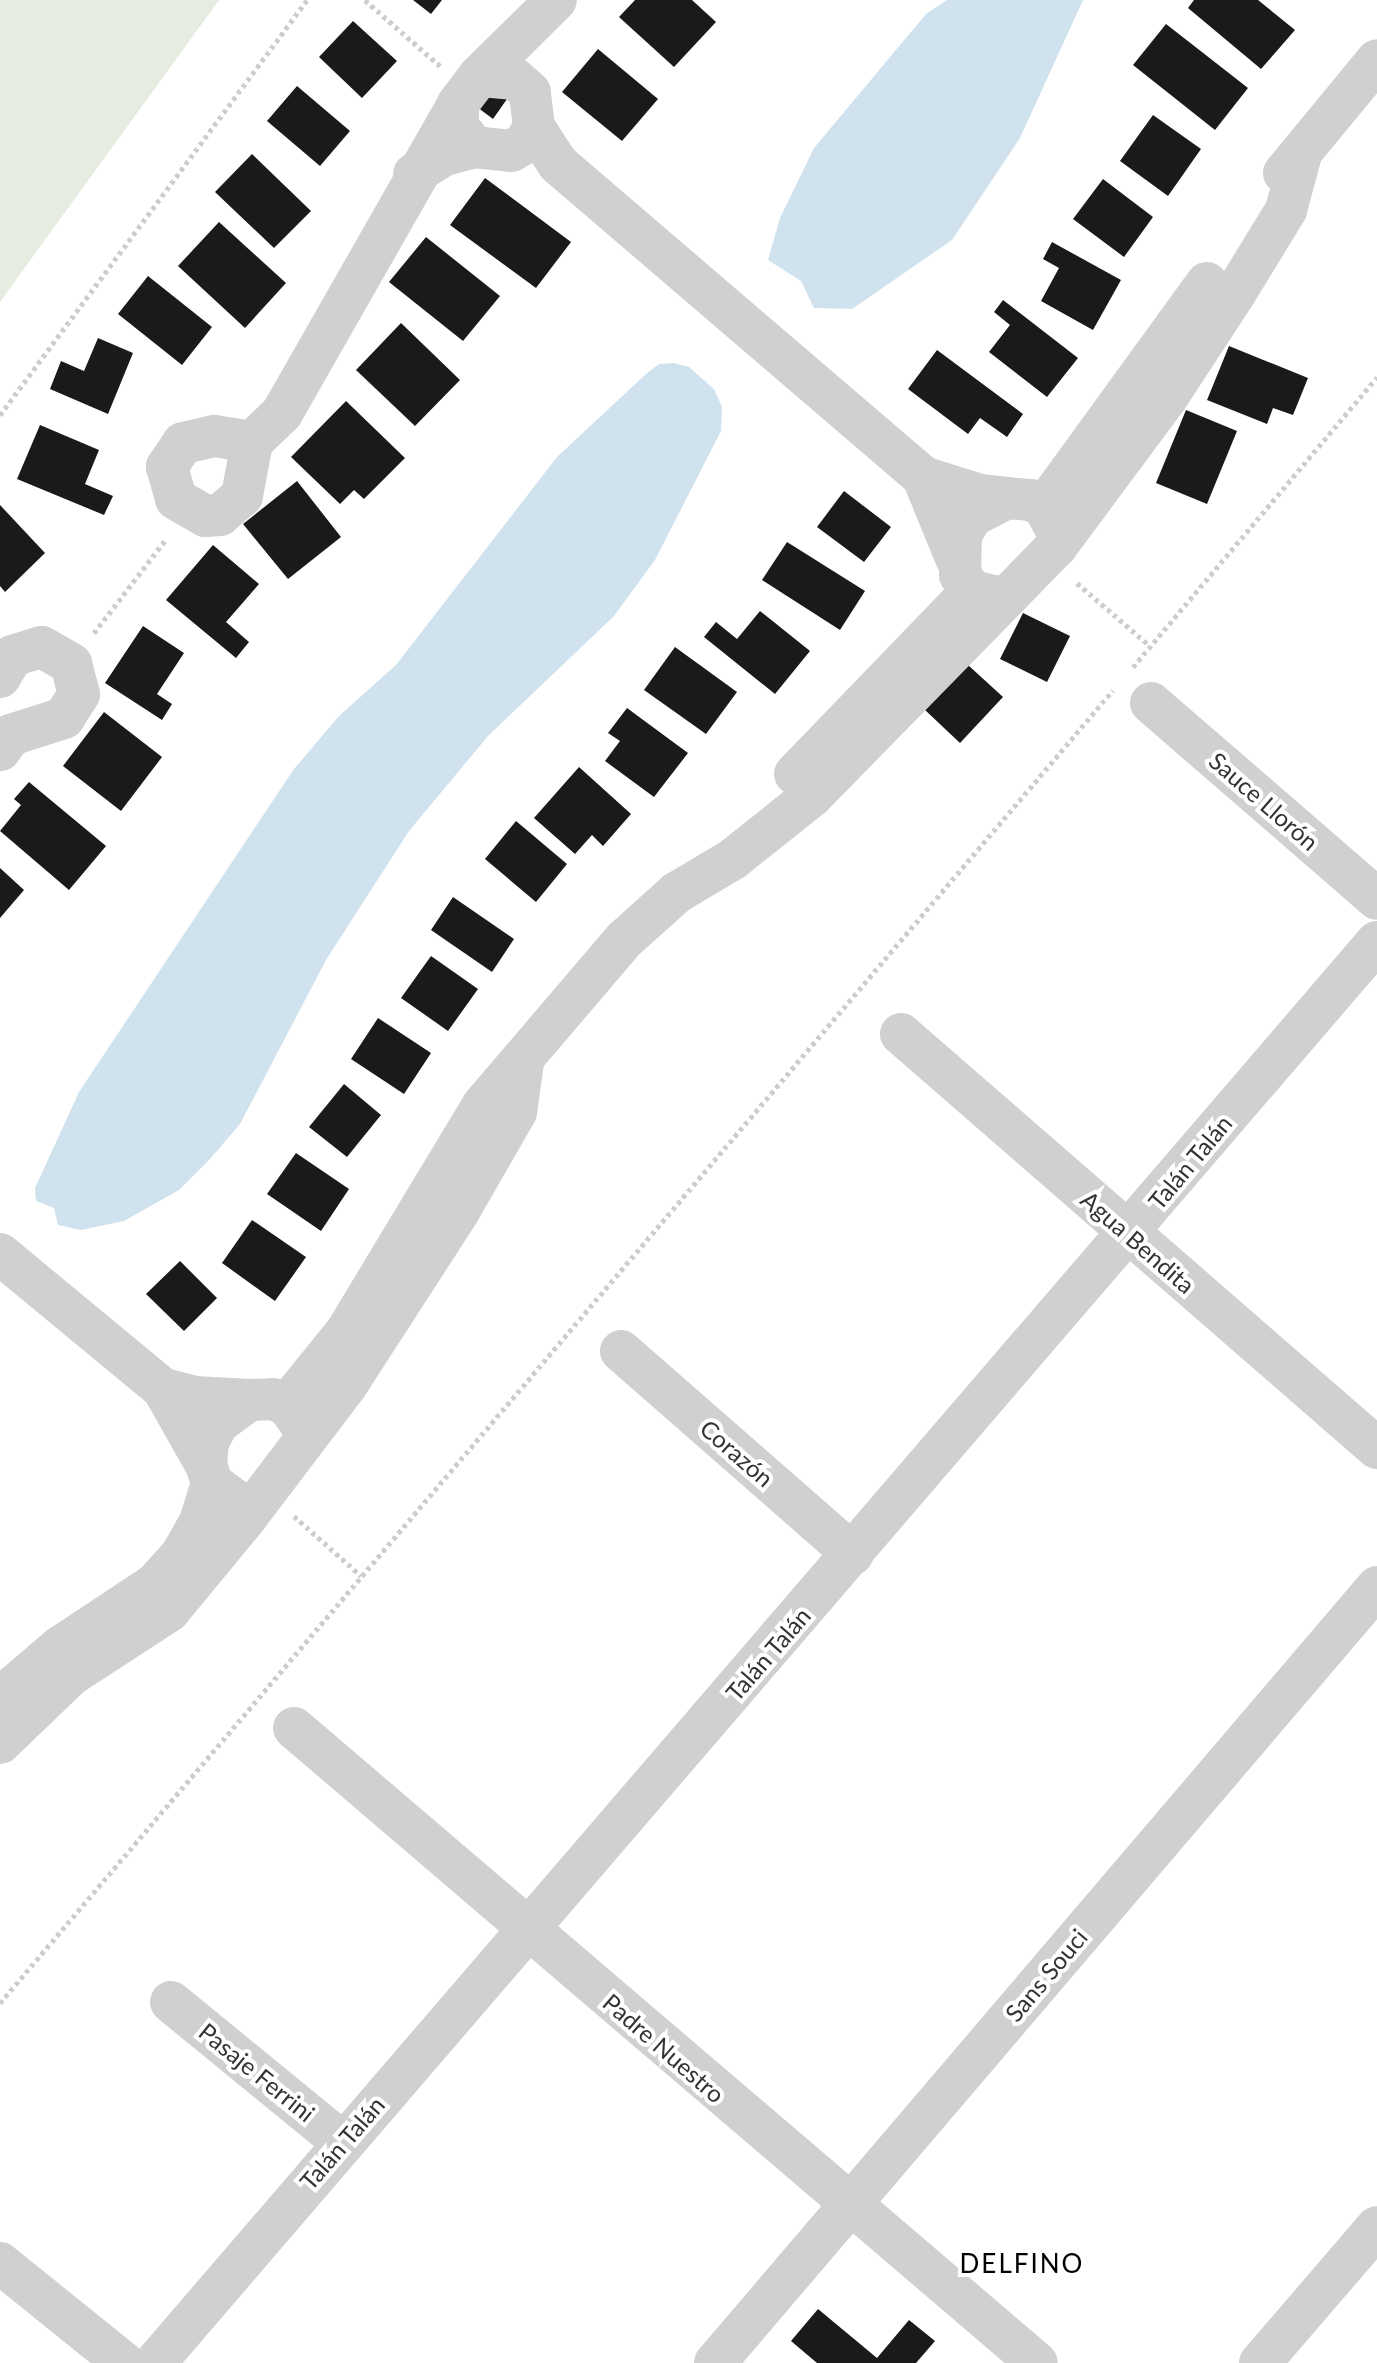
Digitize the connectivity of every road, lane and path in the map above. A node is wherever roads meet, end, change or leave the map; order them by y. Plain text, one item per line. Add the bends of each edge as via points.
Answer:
1 (307, 0) edge
2 (365, 0) edge
3 (545, 12) edge
4 (1377, 60) edge
5 (468, 90) junction
6 (512, 129) junction
7 (1301, 154) junction
8 (414, 174) junction
9 (1377, 377) edge
10 (0, 415) edge
11 (252, 442) junction
12 (923, 477) junction
13 (1026, 503) junction
14 (189, 510) junction
15 (1051, 551) junction
16 (978, 582) junction
17 (1150, 646) junction
18 (71, 664) junction
19 (0, 677) edge
20 (1133, 685) junction
21 (4, 727) edge
22 (1377, 899) edge
23 (1377, 942) edge
24 (901, 1034) dead end
25 (1128, 1234) junction
26 (0, 1254) edge
27 (621, 1351) dead end
28 (163, 1389) junction
29 (280, 1416) junction
30 (1377, 1448) edge
31 (209, 1474) junction
32 (264, 1495) junction
33 (853, 1554) junction
34 (361, 1576) junction
35 (1377, 1587) edge
36 (0, 1698) edge
37 (294, 1728) dead end
38 (0, 1743) edge
39 (529, 1931) junction
40 (171, 2002) dead end
41 (0, 2003) edge
42 (342, 2142) junction
43 (848, 2207) junction
44 (1377, 2227) edge
45 (0, 2263) edge
46 (124, 2363) edge
47 (155, 2363) edge
48 (715, 2363) edge
49 (1037, 2363) edge
50 (1260, 2363) edge

1 - 10 path
2 - 5 path
3 - 5 street
3 - 6 street
4 - 7 street
5 - 6 street via 458,126
5 - 6 street via 515,79
5 - 8 street
6 - 8 street via 445,155
6 - 12 street
7 - 13 street via 1261,198 1185,319
7 - 15 street via 1286,210 1234,295 1166,399
8 - 11 street via 302,381 282,413
9 - 17 path
11 - 14 street via 242,496 232,507 205,516
11 - 14 street via 197,436 173,453 169,484
12 - 13 street
12 - 16 street
13 - 15 street via 1057,533
13 - 16 street via 972,516
14 - 18 path
15 - 16 street
15 - 17 path
16 - 29 street via 812,796 733,859 676,893 625,939 483,1105 346,1332
17 - 20 path
18 - 19 street via 42,647 25,649 12,656
18 - 21 street via 79,694 73,708 48,725
20 - 22 street, Sauce Llorón
20 - 34 path
23 - 25 street, Talán Talán
24 - 25 street, Agua Bendita
25 - 30 street, Agua Bendita
25 - 33 street, Talán Talán
26 - 28 street
27 - 33 street, Corazón
28 - 29 street
28 - 31 street
29 - 31 street via 218,1423
29 - 32 street
31 - 32 street via 226,1497
31 - 36 street via 194,1533 155,1584 60,1647
32 - 34 path
32 - 38 street via 169,1611 71,1675
33 - 39 street, Talán Talán
34 - 41 path
35 - 43 street, Sans Souci
37 - 39 street, Padre Nuestro
39 - 42 street, Talán Talán
39 - 43 street, Padre Nuestro
40 - 42 street, Pasaje Ferrini
42 - 47 street, Talán Talán
43 - 48 street, Sans Souci
43 - 49 street, Padre Nuestro
44 - 50 street
45 - 46 street

